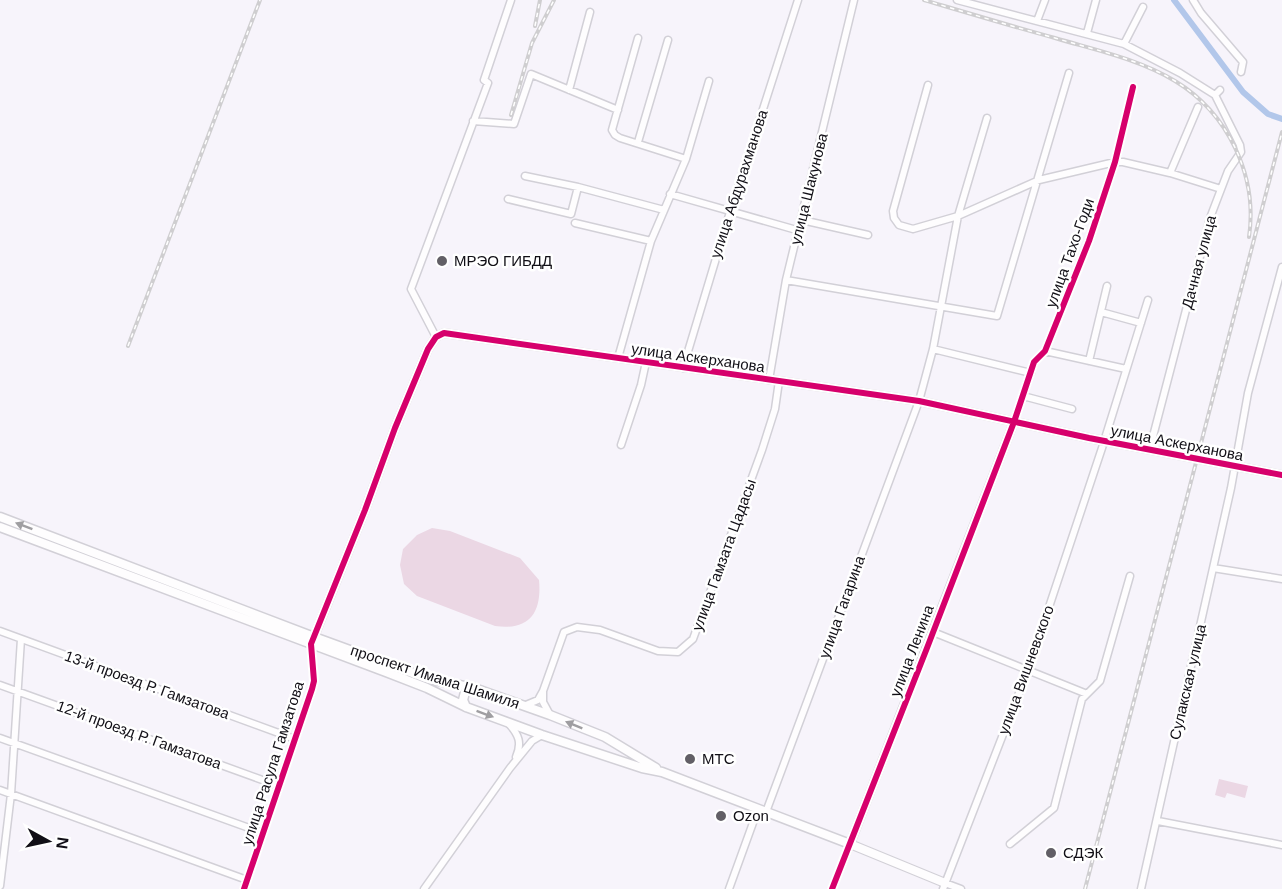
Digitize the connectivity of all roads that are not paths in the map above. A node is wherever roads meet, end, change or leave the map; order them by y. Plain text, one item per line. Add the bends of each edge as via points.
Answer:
1 (511, 0) edge
2 (798, 0) edge
3 (854, 0) edge
4 (957, 0) edge
5 (1045, 0) edge
6 (1096, 0) edge
7 (1193, 0) edge
8 (1143, 7) dead end
9 (590, 12) dead end
10 (1037, 21) junction
11 (1086, 33) junction
12 (638, 38) dead end
13 (668, 40) dead end
14 (1124, 44) junction
15 (1241, 72) dead end
16 (1069, 73) dead end
17 (709, 81) dead end
18 (928, 85) dead end
19 (1133, 87) dead end
20 (569, 90) junction
21 (1198, 107) dead end
22 (618, 110) junction
23 (987, 118) dead end
24 (473, 121) junction
25 (638, 142) junction
26 (686, 159) junction
27 (1115, 162) junction
28 (1170, 172) junction
29 (525, 176) dead end
30 (1039, 180) junction
31 (578, 188) junction
32 (1221, 189) junction
33 (670, 194) junction
34 (508, 199) dead end
35 (664, 210) junction
36 (730, 212) junction
37 (958, 216) junction
38 (802, 220) junction
39 (574, 223) dead end
40 (800, 231) junction
41 (868, 235) dead end
42 (651, 241) junction
43 (1282, 267) edge
44 (786, 280) junction
45 (1107, 286) dead end
46 (1148, 300) dead end
47 (941, 306) junction
48 (1101, 312) junction
49 (1141, 323) junction
50 (436, 338) junction
51 (933, 349) junction
52 (1045, 351) junction
53 (618, 358) junction
54 (1089, 361) junction
55 (646, 362) junction
56 (682, 368) junction
57 (1126, 369) junction
58 (1031, 373) junction
59 (769, 380) junction
60 (779, 381) junction
61 (1023, 396) junction
62 (919, 401) junction
63 (1072, 409) dead end
64 (1014, 422) junction
65 (1151, 444) dead end
66 (621, 445) dead end
67 (1282, 475) edge
68 (0, 517) edge
69 (0, 527) edge
70 (1213, 568) junction
71 (1130, 576) dead end
72 (1282, 579) edge
73 (0, 631) edge
74 (933, 632) junction
75 (21, 639) junction
76 (313, 640) junction
77 (1028, 670) junction
78 (0, 685) edge
79 (474, 688) junction
80 (17, 691) junction
81 (543, 691) junction
82 (1086, 694) junction
83 (525, 705) junction
84 (466, 707) junction
85 (550, 715) junction
86 (506, 722) junction
87 (593, 732) junction
88 (542, 735) junction
89 (0, 738) edge
90 (295, 739) junction
91 (15, 743) junction
92 (584, 750) junction
93 (510, 768) junction
94 (662, 772) junction
95 (279, 786) junction
96 (0, 790) edge
97 (11, 794) junction
98 (762, 811) junction
99 (1158, 821) junction
100 (263, 833) junction
101 (3, 843) edge
102 (850, 844) junction
103 (1010, 844) dead end
104 (1282, 845) edge
105 (247, 880) junction
106 (0, 886) edge
107 (944, 886) edge
108 (244, 889) edge
109 (424, 889) edge
110 (729, 889) edge
111 (832, 889) edge
112 (961, 889) edge
113 (1142, 889) edge

1 - 24 street
2 - 36 street, улица Абдурахманова
3 - 38 street, улица Шакунова
4 - 10 street
5 - 10 street
6 - 11 street
7 - 15 street via 1239,57
8 - 14 street
9 - 20 street
10 - 11 street
11 - 14 street
12 - 22 street
13 - 25 street
14 - 32 street, Дачная улица via 1218,92 1241,152
16 - 30 street
17 - 26 street
18 - 37 street via 894,218 899,225 913,229
19 - 27 street, улица Тахо-Годи
20 - 22 street
20 - 24 street via 531,74 514,124
21 - 28 street
22 - 25 street via 613,133
23 - 37 street, улица Гагарина
24 - 50 street via 411,289
25 - 26 street
26 - 33 street
27 - 28 street
27 - 30 street
27 - 52 street, улица Тахо-Годи via 1089,241
28 - 32 street
29 - 31 street
30 - 37 street
30 - 47 street via 997,316
31 - 34 street via 571,214
31 - 35 street
32 - 65 street, Дачная улица
33 - 35 street
33 - 36 street
35 - 42 street
36 - 40 street
36 - 56 street, улица Абдурахманова
37 - 47 street, улица Гагарина
38 - 40 street, улица Шакунова
38 - 41 street
39 - 42 street
40 - 44 street, улица Шакунова
42 - 53 street
43 - 70 street, Сулакская улица via 1248,393
44 - 47 street
44 - 59 street, улица Шакунова
45 - 48 street
46 - 49 street, улица Вишневского
47 - 51 street, улица Гагарина
48 - 49 street
48 - 54 street
49 - 57 street, улица Вишневского
50 - 53 street, улица Аскерханова via 453,333
50 - 76 street via 395,428
51 - 58 street
51 - 62 street, улица Гагарина
52 - 54 street
52 - 58 street, улица Тахо-Годи via 1034,362
53 - 55 street, улица Аскерханова
54 - 57 street
55 - 56 street, улица Аскерханова
55 - 66 street
56 - 59 street, улица Аскерханова
57 - 77 street, улица Вишневского
58 - 61 street, улица Тахо-Годи
59 - 60 street, улица Аскерханова
60 - 62 street, улица Аскерханова
60 - 81 street, улица Гамзата Цадасы via 762,450 693,639 678,652 658,651 600,630 577,627 564,632
61 - 63 street
61 - 64 street, улица Тахо-Годи
62 - 64 street, улица Аскерханова
62 - 98 street, улица Гагарина
64 - 67 street, улица Аскерханова, bridge
64 - 74 street, улица Ленина
76 -> 68 main road, проспект Имама Шамиля
69 - 76 main road, проспект Имама Шамиля
70 - 72 street
70 - 99 street, Сулакская улица
71 - 82 street via 1100,681
73 - 75 street, 13-й проезд Р. Гамзатова
74 - 77 street
74 - 102 street, улица Ленина
75 - 80 street
75 - 90 street, 13-й проезд Р. Гамзатова
76 - 79 main road, проспект Имама Шамиля via 429,679
76 - 84 main road, проспект Имама Шамиля
76 - 90 street, улица Расула Гамзатова via 314,681
77 - 82 street
77 - 107 street, улица Вишневского
78 - 80 street, 12-й проезд Р. Гамзатова
79 - 83 main road, проспект Имама Шамиля
79 - 84 main road via 465,692
80 - 91 street
80 - 95 street, 12-й проезд Р. Гамзатова
81 - 83 street via 538,700
81 - 85 street via 543,702
82 - 103 street via 1054,808
83 - 85 main road, проспект Имама Шамиля
84 -> 86 main road, проспект Имама Шамиля
87 -> 85 main road, проспект Имама Шамиля
86 - 88 main road, проспект Имама Шамиля
86 - 93 street via 517,733 520,745
87 - 92 main road via 597,745
87 - 94 main road, проспект Имама Шамиля
88 - 92 main road, проспект Имама Шамиля
88 - 93 street via 532,741
89 - 91 street
90 - 95 street, улица Расула Гамзатова
91 - 97 street
91 - 100 street
92 - 94 main road, проспект Имама Шамиля
93 - 109 street
94 - 98 main road, проспект Имама Шамиля
95 - 100 street, улица Расула Гамзатова
96 - 97 street
97 - 101 street
97 - 105 street
98 - 102 main road, проспект Имама Шамиля
98 - 110 street, улица Гагарина
99 - 104 street
99 - 113 street, Сулакская улица
100 - 105 street, улица Расула Гамзатова
101 - 106 street
102 - 107 street
102 - 111 street, улица Ленина
105 - 108 street, улица Расула Гамзатова
107 - 112 street

